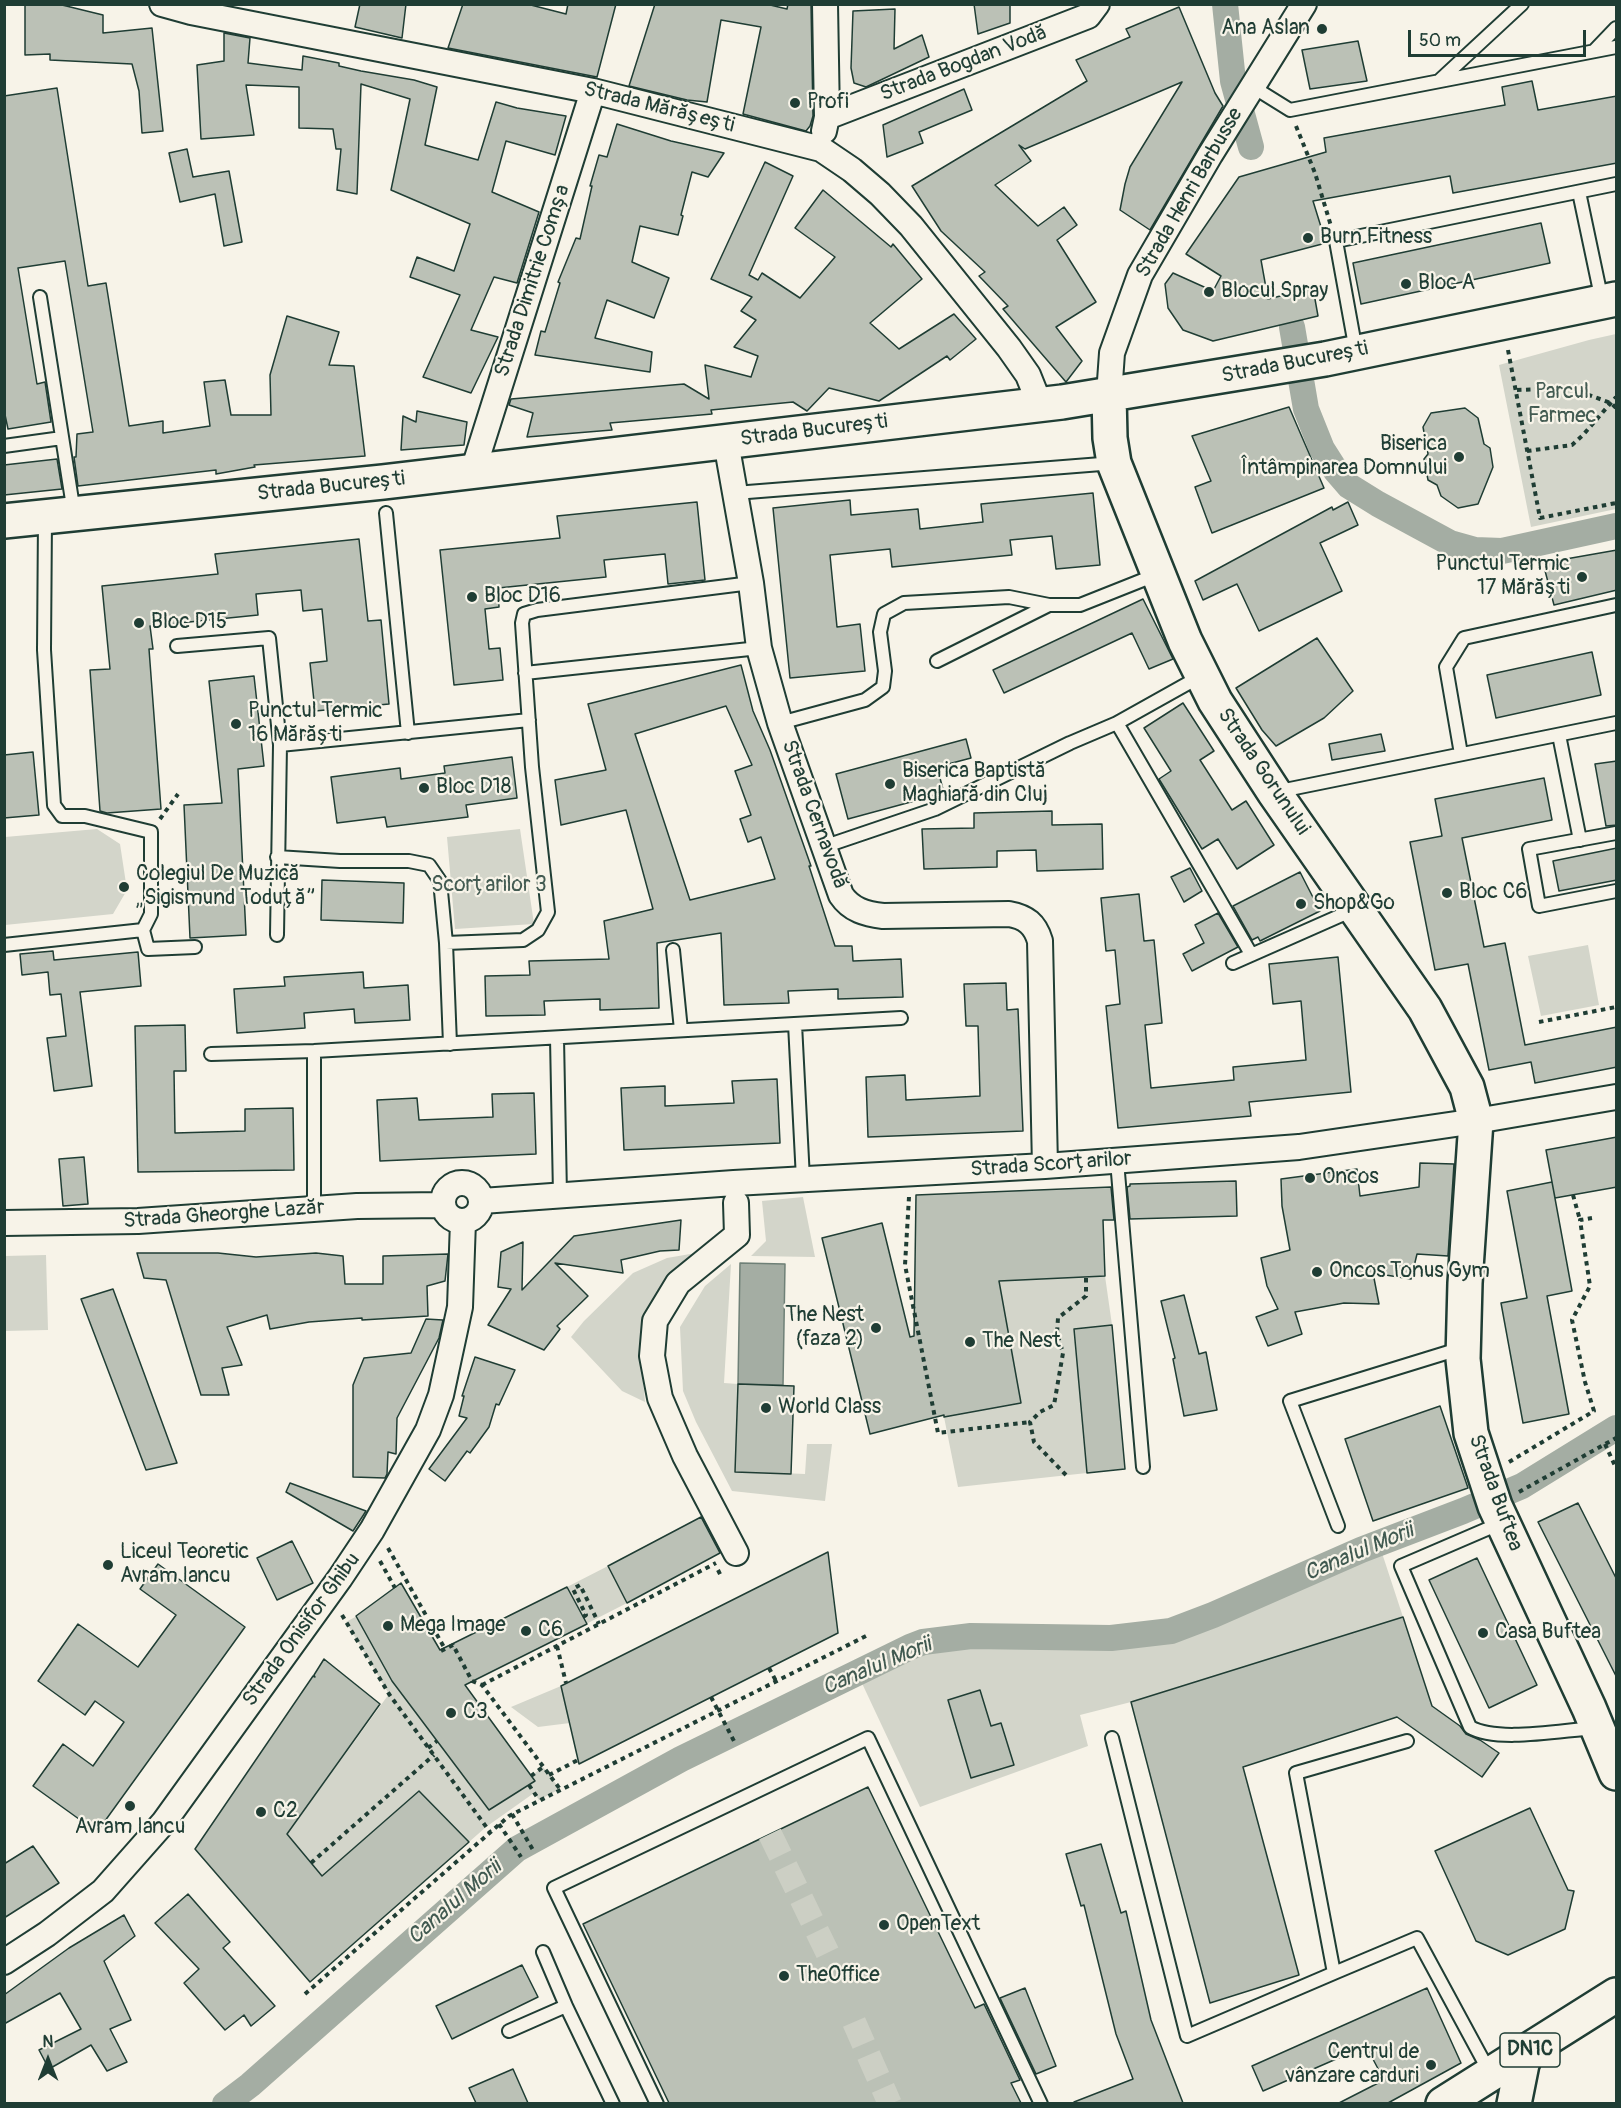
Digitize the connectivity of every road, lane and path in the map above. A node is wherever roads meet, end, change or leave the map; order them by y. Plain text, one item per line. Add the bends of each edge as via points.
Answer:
1 (162, 4) edge
2 (825, 4) edge
3 (1097, 4) edge
4 (1304, 4) edge
5 (1521, 4) edge
6 (191, 8) edge
7 (1617, 28) edge
8 (1617, 47) edge
9 (1594, 51) junction
10 (1440, 81) junction
11 (1253, 87) junction
12 (593, 90) junction
13 (1290, 110) junction
14 (827, 117) junction
15 (821, 148) junction
16 (1617, 184) edge
17 (1579, 192) junction
18 (1336, 241) junction
19 (40, 297) dead end
20 (1609, 301) edge
21 (1501, 321) junction
22 (1356, 352) junction
23 (1516, 390) junction
24 (1109, 395) junction
25 (1617, 396) edge
26 (1611, 403) junction
27 (1040, 405) junction
28 (1617, 408) edge
29 (62, 438) junction
30 (726, 442) junction
31 (4, 446) edge
32 (1527, 451) junction
33 (1114, 464) junction
34 (473, 471) junction
35 (735, 493) junction
36 (1617, 503) edge
37 (386, 513) dead end
38 (59, 515) junction
39 (4, 521) edge
40 (1160, 574) junction
41 (751, 583) junction
42 (1617, 604) edge
43 (1049, 605) junction
44 (177, 646) dead end
45 (759, 648) junction
46 (937, 661) dead end
47 (525, 673) junction
48 (1202, 676) junction
49 (529, 720) junction
50 (780, 723) junction
51 (1117, 723) junction
52 (1617, 723) edge
53 (408, 733) junction
54 (1559, 735) junction
55 (280, 745) junction
56 (1461, 754) junction
57 (1274, 792) junction
58 (178, 794) dead end
59 (151, 832) junction
60 (1617, 833) edge
61 (1580, 840) junction
62 (823, 847) junction
63 (277, 857) junction
64 (1617, 891) edge
65 (1356, 908) junction
66 (143, 930) junction
67 (277, 935) dead end
68 (446, 943) junction
69 (4, 945) edge
70 (195, 946) dead end
71 (673, 950) dead end
72 (1251, 954) junction
73 (1233, 963) dead end
74 (1617, 1007) edge
75 (902, 1018) dead end
76 (1539, 1022) dead end
77 (795, 1024) junction
78 (681, 1030) junction
79 (557, 1038) junction
80 (450, 1044) junction
81 (314, 1051) junction
82 (211, 1054) dead end
83 (1617, 1097) edge
84 (1476, 1121) junction
85 (1117, 1161) junction
86 (1045, 1166) junction
87 (803, 1179) junction
88 (909, 1187) dead end
89 (560, 1195) junction
90 (1573, 1195) dead end
91 (482, 1201) junction
92 (736, 1203) dead end
93 (443, 1204) junction
94 (314, 1209) junction
95 (1593, 1218) dead end
96 (1580, 1220) junction
97 (463, 1221) junction
98 (4, 1223) edge
99 (1086, 1277) dead end
100 (1463, 1348) junction
101 (1030, 1422) junction
102 (1617, 1438) edge
103 (1605, 1444) junction
104 (1143, 1467) dead end
105 (1617, 1468) edge
106 (1066, 1475) dead end
107 (1492, 1495) junction
108 (1338, 1526) dead end
109 (387, 1546) dead end
110 (736, 1553) joint
111 (379, 1560) dead end
112 (395, 1588) dead end
113 (341, 1613) dead end
114 (583, 1617) dead end
115 (599, 1624) junction
116 (868, 1635) dead end
117 (557, 1646) junction
118 (769, 1668) dead end
119 (776, 1681) junction
120 (566, 1683) dead end
121 (482, 1685) junction
122 (711, 1697) dead end
123 (718, 1710) junction
124 (1597, 1727) junction
125 (1112, 1738) dead end
126 (1407, 1740) dead end
127 (437, 1741) dead end
128 (735, 1743) dead end
129 (428, 1748) junction
130 (434, 1755) junction
131 (578, 1760) dead end
132 (543, 1767) junction
133 (1617, 1773) edge
134 (549, 1775) junction
135 (531, 1776) dead end
136 (529, 1785) dead end
137 (560, 1789) junction
138 (539, 1800) junction
139 (512, 1814) junction
140 (499, 1824) junction
141 (490, 1832) junction
142 (533, 1850) dead end
143 (521, 1857) dead end
144 (311, 1863) dead end
145 (543, 1952) dead end
146 (4, 1962) edge
147 (1334, 1973) junction
148 (306, 1994) dead end
149 (1617, 1995) edge
150 (566, 2007) junction
151 (509, 2031) dead end
152 (1527, 2052) junction
153 (1490, 2074) junction
154 (613, 2103) edge
155 (657, 2103) edge
156 (1041, 2103) edge
157 (1443, 2103) edge
158 (1514, 2103) edge

1 - 6 street, Strada Mărășești
2 - 14 street
3 - 14 street, Strada Bogdan Vodă via 1088,16
4 - 11 street, Strada Henri Barbusse
5 - 10 lane
6 - 12 street, Strada Mărășești
7 - 9 lane
8 - 9 lane
9 - 10 lane
10 - 13 lane
11 - 13 lane
11 - 24 street, Strada Henri Barbusse via 1140,275 1112,353
12 - 15 street, Strada Mărășești
12 - 34 street, Strada Dimitrie Comșa
13 - 18 path
14 - 15 street
15 - 27 street, Strada Mărășești via 859,176 911,226 1009,348 1028,375
16 - 17 lane
17 - 18 lane
17 - 20 lane
18 - 22 lane
19 - 29 lane
20 - 21 main road, Strada București
21 - 22 main road, Strada București
21 - 23 path
22 - 24 main road, Strada București
23 - 26 path via 1569,388
23 - 32 path
24 - 27 main road, Strada București
24 - 33 main road, Strada Gorunului
25 - 26 path
26 - 28 path
26 - 32 path via 1572,445
27 - 30 main road, Strada București
29 - 31 lane
29 - 38 lane
30 - 34 main road, Strada București
30 - 35 street, Strada Cernavodă
32 - 36 path via 1540,518
33 - 35 lane
33 - 40 main road, Strada Gorunului
34 - 38 main road, Strada București
35 - 41 street, Strada Cernavodă
37 - 53 lane
38 - 39 main road, Strada București
38 - 59 lane via 44,650 54,805 62,816 85,816
40 - 43 lane via 1080,605
40 - 48 main road, Strada Gorunului
41 - 45 street, Strada Cernavodă
41 - 47 lane via 524,614
42 - 56 lane via 1464,638 1446,667
43 - 46 lane
43 - 50 lane via 1009,597 904,603 884,614 880,632 883,687 865,700
44 - 55 lane via 269,638
45 - 47 lane
45 - 50 street, Strada Cernavodă
47 - 49 lane
48 - 51 lane
48 - 57 main road, Strada Gorunului
49 - 53 lane
49 - 68 lane via 548,912 538,930 523,940
50 - 62 street, Strada Cernavodă
51 - 62 lane via 935,809
51 - 72 lane
52 - 54 lane
53 - 55 lane
54 - 56 lane
54 - 61 lane
55 - 63 lane
56 - 57 lane
57 - 65 main road, Strada Gorunului
58 - 59 path
59 - 66 lane via 151,914
60 - 61 lane
61 - 64 lane via 1529,849 1539,906
62 - 86 street, Strada Cernavodă via 841,895 861,911 884,915 1019,915 1036,929 1040,941
63 - 67 lane
63 - 68 lane via 429,865 440,880
65 - 72 lane
65 - 84 main road, Strada Gorunului via 1431,1018 1467,1087
66 - 69 lane
66 - 70 lane via 148,949
68 - 80 lane
71 - 78 lane
72 - 73 lane
74 - 76 path
75 - 77 lane
77 - 78 lane
77 - 87 lane
78 - 79 lane
79 - 80 lane
79 - 89 lane
80 - 81 lane
81 - 82 lane
81 - 94 lane
83 - 84 street, Strada Scorțarilor
84 - 85 street, Strada Scorțarilor via 1299,1147
84 - 100 main road, Strada Buftea
85 - 86 street, Strada Scorțarilor
85 - 104 lane
86 - 87 street, Strada Scorțarilor
87 - 89 street, Strada Scorțarilor
88 - 101 path via 905,1265 938,1433
89 - 91 street, Strada Scorțarilor
90 - 96 path
91 - 93 street via 473,1185 461,1182 449,1187
91 - 97 street via 479,1213
92 - 110 street via 737,1235 678,1283 655,1322 652,1356 660,1398 685,1456
93 - 94 street, Strada Gheorghe Lazăr
93 - 97 street via 452,1218
94 - 98 street, Strada Gheorghe Lazăr via 138,1221
95 - 96 path
96 - 107 path via 1590,1286 1572,1320 1594,1410 1511,1461
97 - 146 street, Strada Onisifor Ghibu via 460,1307 441,1395 428,1430 366,1540 164,1822 103,1891
99 - 101 path via 1086,1296 1058,1318 1057,1333 1063,1353 1054,1405
100 - 107 main road, Strada Buftea via 1471,1433
100 - 108 lane via 1290,1401
101 - 106 path via 1034,1442
102 - 103 path
103 - 105 path
103 - 107 path
107 - 124 main road, Strada Buftea
107 - 124 lane via 1401,1566 1470,1727 1502,1736
109 - 121 path via 443,1650 453,1645 472,1681
110 - 115 path
111 - 112 path
113 - 129 path via 389,1694
114 - 115 path via 586,1615 573,1589 580,1585
115 - 117 path
116 - 119 path
117 - 120 path
117 - 121 path
118 - 119 path
119 - 123 path
121 - 132 path
122 - 123 path
123 - 128 path
123 - 137 path
124 - 133 main road, Strada Buftea
125 - 147 lane via 1187,2036
126 - 147 lane via 1296,1773
127 - 129 path
129 - 130 path
130 - 141 path
130 - 144 path
131 - 134 path
132 - 134 path
132 - 135 path
134 - 137 path
136 - 138 path
137 - 138 path
138 - 139 path
139 - 140 path
139 - 142 path
140 - 141 path
140 - 143 path
141 - 148 path
145 - 150 lane
147 - 153 lane via 1417,1938
149 - 152 main road, DN1C
150 - 151 lane
150 - 154 lane
152 - 153 main road, DN1C
152 - 158 main road
153 - 157 main road, DN1C
155 - 156 lane via 554,1888 868,1738

